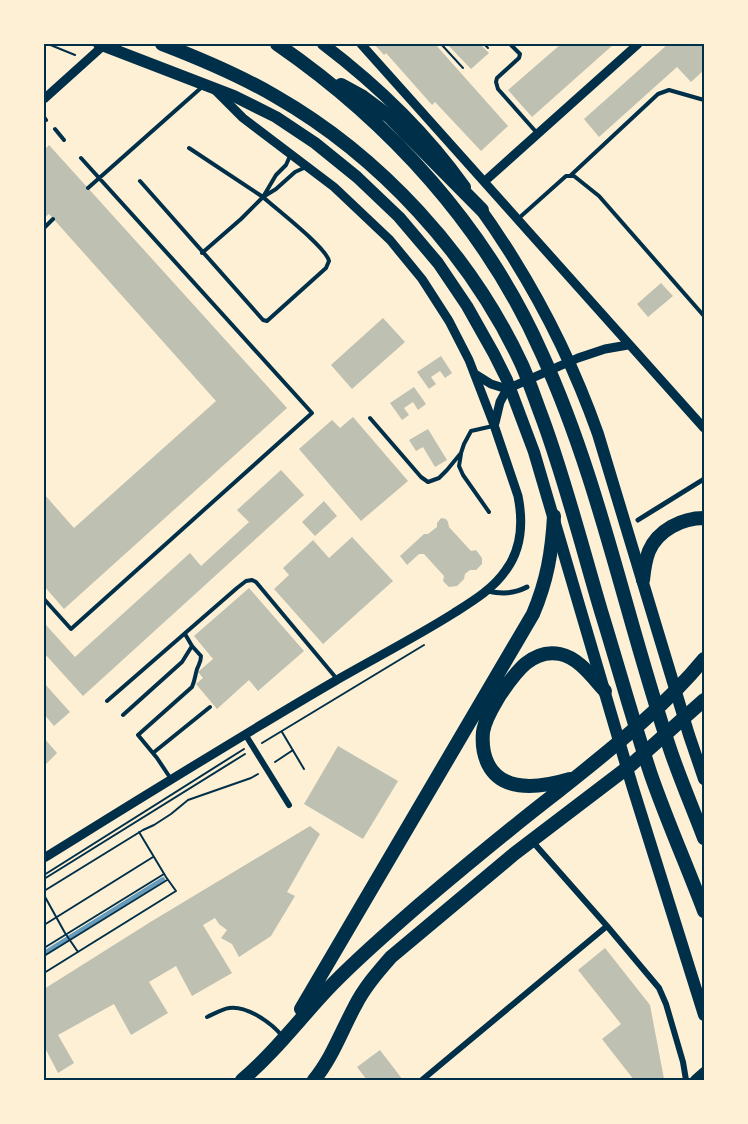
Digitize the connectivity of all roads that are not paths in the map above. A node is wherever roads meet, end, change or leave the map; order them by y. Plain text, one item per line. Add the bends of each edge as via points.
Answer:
1 (101, 44) edge
2 (162, 44) edge
3 (277, 44) edge
4 (323, 44) edge
5 (361, 44) edge
6 (510, 44) edge
7 (638, 44) edge
8 (322, 77) junction
9 (208, 86) junction
10 (44, 99) edge
11 (705, 100) edge
12 (55, 129) dead end
13 (538, 134) junction
14 (64, 140) dead end
15 (189, 148) dead end
16 (290, 152) junction
17 (81, 158) dead end
18 (308, 166) junction
19 (570, 176) junction
20 (100, 178) junction
21 (140, 181) dead end
22 (485, 181) junction
23 (88, 188) dead end
24 (263, 197) junction
25 (482, 210) junction
26 (53, 219) dead end
27 (518, 219) junction
28 (44, 228) edge
29 (202, 253) junction
30 (705, 316) edge
31 (628, 345) junction
32 (475, 374) junction
33 (507, 384) junction
34 (370, 418) dead end
35 (494, 425) junction
36 (705, 428) edge
37 (461, 453) junction
38 (705, 479) edge
39 (489, 512) dead end
40 (554, 516) junction
41 (705, 518) edge
42 (638, 520) dead end
43 (643, 580) junction
44 (527, 587) dead end
45 (487, 591) junction
46 (44, 599) edge
47 (185, 634) junction
48 (192, 646) junction
49 (705, 659) edge
50 (338, 679) junction
51 (604, 691) junction
52 (704, 700) edge
53 (107, 701) dead end
54 (210, 707) dead end
55 (123, 715) dead end
56 (245, 734) junction
57 (153, 753) junction
58 (575, 777) junction
59 (172, 779) junction
60 (705, 779) edge
61 (289, 805) dead end
62 (705, 838) edge
63 (531, 841) junction
64 (44, 858) edge
65 (705, 911) edge
66 (607, 926) junction
67 (705, 1015) edge
68 (207, 1017) dead end
69 (284, 1038) junction
70 (705, 1072) edge
71 (242, 1080) edge
72 (314, 1080) edge
73 (422, 1080) edge
74 (686, 1080) edge
75 (695, 1080) edge

1 - 9 main road
1 - 10 street
2 - 65 highway via 221,68 276,97 368,162 438,234 493,311 523,366 553,447 652,776
3 - 8 highway
4 - 25 main road via 412,122
5 - 22 street
6 - 13 lane via 520,54 519,58 497,78 498,89
7 - 13 street
8 - 25 highway via 350,89 390,117
8 - 62 highway via 422,170 500,275 528,324 590,480 671,753
9 - 16 street
9 - 20 lane
9 - 33 main road via 296,129 385,202 453,284 481,328
11 - 19 lane via 669,90 657,94
12 - 14 lane
13 - 22 street
15 - 24 lane
16 - 18 street
16 - 24 lane via 290,159
17 - 20 lane
18 - 24 lane
18 - 32 street via 406,259 449,321
19 - 27 lane
19 - 30 lane via 598,196
20 - 23 lane
20 - 46 lane via 312,413 71,629
21 - 29 lane
22 - 27 street
24 - 29 lane
24 - 29 lane via 330,261 273,317 263,320
25 - 43 main road via 527,279 564,348 598,434
26 - 28 lane
27 - 31 street
31 - 33 street
31 - 36 street
32 - 33 street via 491,384
32 - 35 street
33 - 35 street
33 - 40 main road via 520,411
34 - 37 lane via 428,482 439,478
35 - 37 lane via 471,431
35 - 45 street via 518,496 521,524 518,544 507,569
37 - 39 lane via 459,466 463,475
38 - 42 street
40 - 51 main road
40 - 69 highway via 547,576 533,614
41 - 43 highway via 682,521 658,538 648,553
43 - 60 main road
44 - 45 street via 507,594
45 - 50 street
47 - 48 lane
47 - 50 lane via 252,579
47 - 53 lane
48 - 55 lane via 182,662
48 - 57 lane via 201,656 192,687 138,735
49 - 58 highway via 665,701
50 - 56 street
51 - 58 highway via 576,662 564,655 546,653 514,674 485,725 485,758 500,778 528,786
51 - 67 main road
52 - 63 highway via 631,765
54 - 57 lane
56 - 59 street
56 - 61 street
57 - 59 lane
58 - 69 highway via 381,939
59 - 64 street
63 - 66 street
63 - 72 highway via 404,945 379,971 361,995 330,1058
66 - 73 street
66 - 74 street via 659,988 684,1062
68 - 69 lane via 230,1007 251,1011
69 - 71 highway
70 - 75 main road

